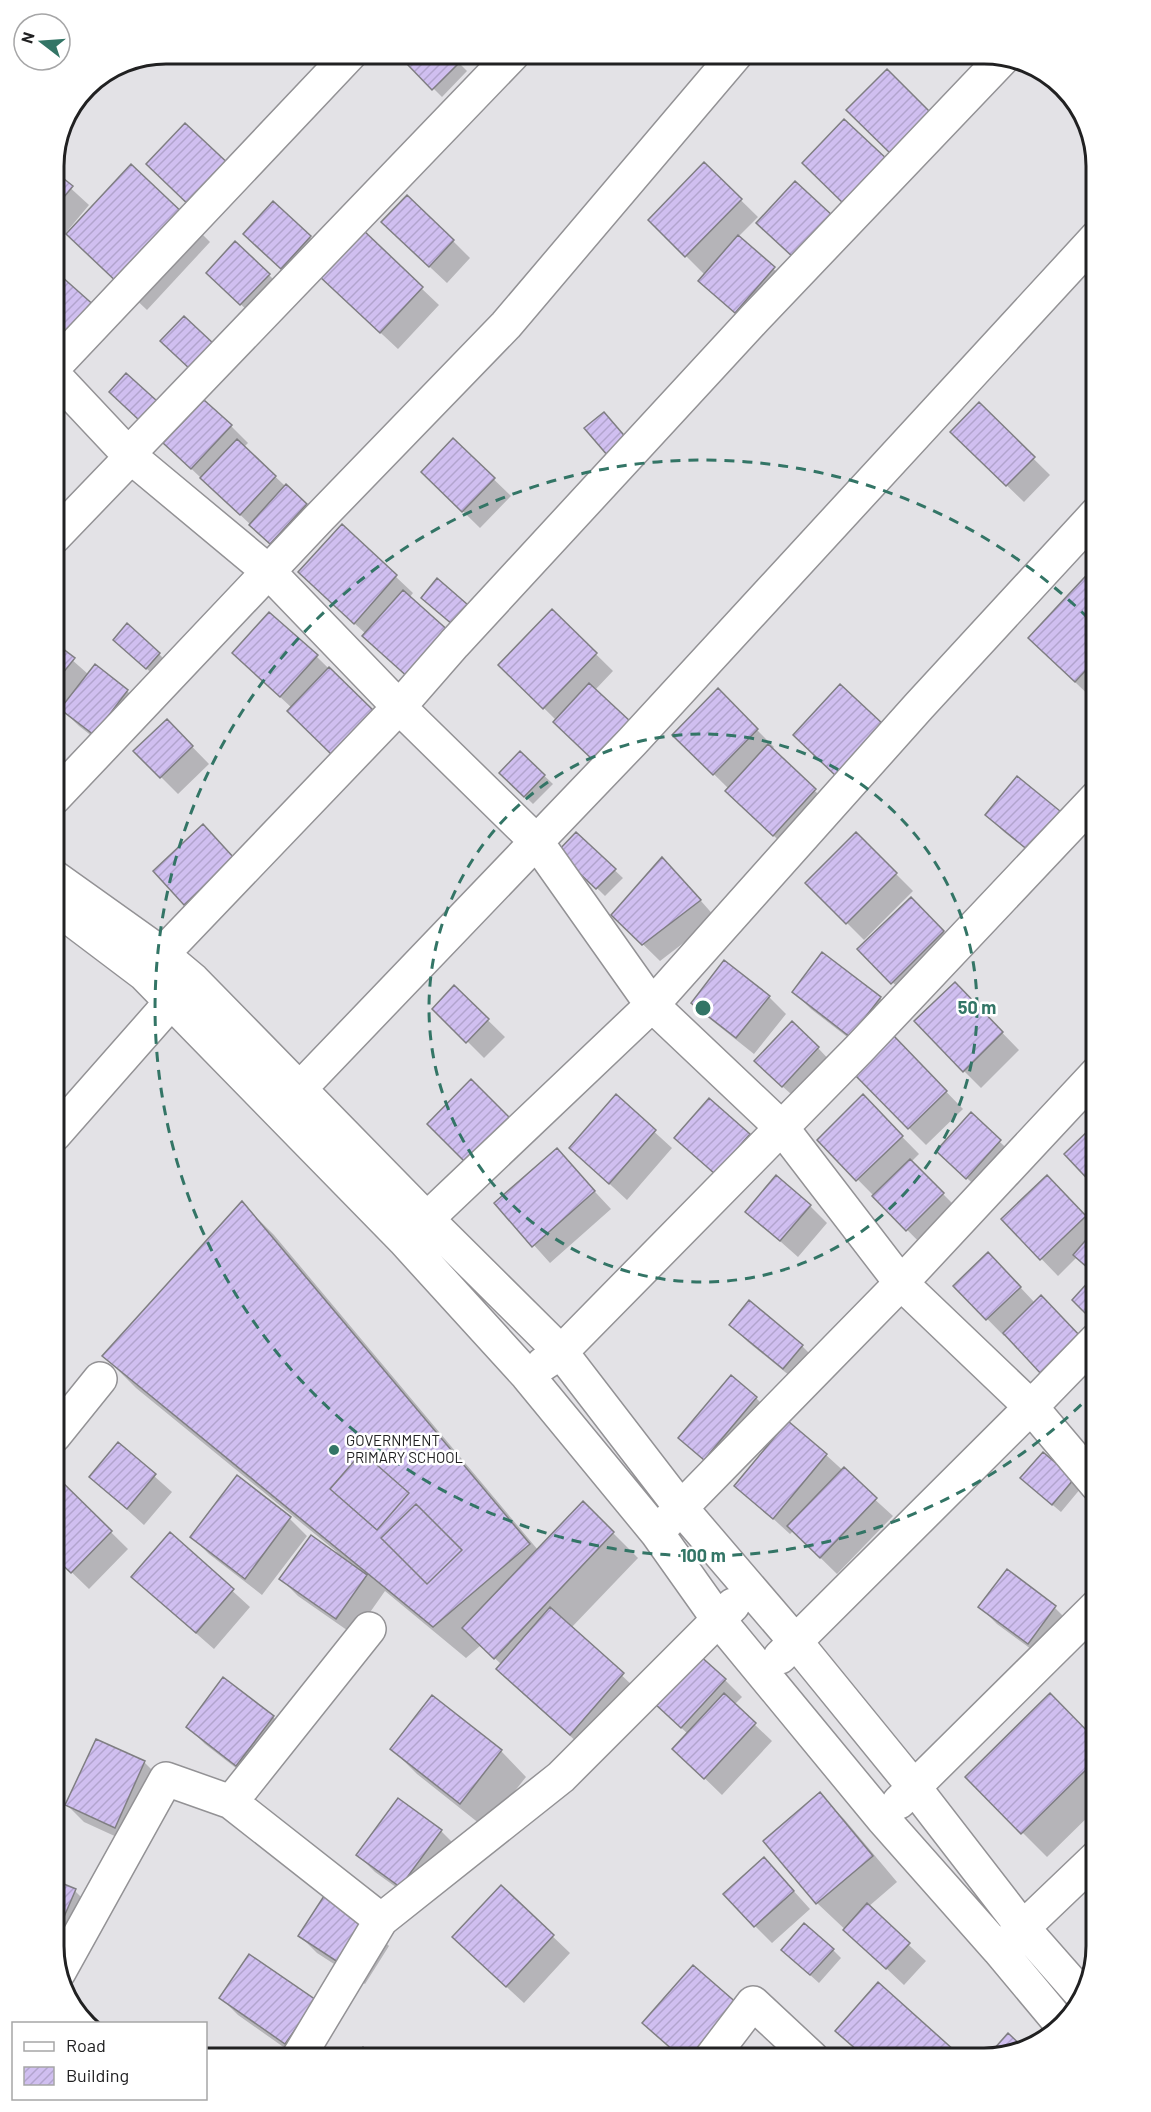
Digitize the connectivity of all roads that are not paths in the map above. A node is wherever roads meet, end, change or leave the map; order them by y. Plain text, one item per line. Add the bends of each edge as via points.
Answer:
1 (340, 64) edge
2 (503, 64) edge
3 (727, 65) edge
4 (996, 65) edge
5 (1086, 249) edge
6 (65, 355) edge
7 (65, 387) edge
8 (131, 457) junction
9 (1086, 525) edge
10 (65, 526) edge
11 (268, 572) junction
12 (399, 707) junction
13 (65, 787) edge
14 (1086, 809) edge
15 (536, 841) junction
16 (65, 886) edge
17 (65, 912) edge
18 (153, 964) junction
19 (182, 991) junction
20 (652, 1005) junction
21 (1086, 1085) edge
22 (289, 1099) junction
23 (64, 1123) edge
24 (782, 1128) junction
25 (415, 1230) junction
26 (900, 1283) junction
27 (1086, 1350) edge
28 (561, 1352) junction
29 (527, 1375) junction
30 (100, 1379) dead end
31 (1031, 1407) junction
32 (64, 1423) edge
33 (1086, 1472) edge
34 (681, 1509) junction
35 (657, 1533) junction
36 (750, 1588) junction
37 (1086, 1617) edge
38 (718, 1619) junction
39 (369, 1629) dead end
40 (795, 1641) junction
41 (765, 1674) junction
42 (914, 1787) junction
43 (231, 1802) junction
44 (883, 1819) junction
45 (1086, 1867) edge
46 (381, 1920) junction
47 (1011, 1939) junction
48 (66, 1960) edge
49 (1076, 1990) edge
50 (1057, 2017) edge
51 (305, 2047) edge
52 (719, 2048) edge
53 (801, 2048) edge

1 - 6 street
2 - 8 street via 137,445
3 - 11 street via 506,325
4 - 12 street via 755,318
5 - 15 street
7 - 8 street
8 - 10 street
8 - 11 street
9 - 20 street
11 - 12 street
11 - 13 street
12 - 15 street
12 - 18 street
14 - 24 street
15 - 20 street
15 - 22 street
16 - 18 street
17 - 18 street
18 - 19 street
19 - 22 street
19 - 23 street
20 - 24 street
20 - 25 street
21 - 26 street
22 - 25 street
24 - 26 street
24 - 28 street
25 - 28 street
25 - 29 street
26 - 31 street
26 - 34 street
27 - 31 street
28 - 29 street
28 - 34 street
29 - 35 street
30 - 32 street
31 - 33 street
31 - 40 street
34 - 35 street
34 - 36 street
35 - 38 street
36 - 38 street
36 - 40 street
37 - 42 street
38 - 41 street
38 - 46 street via 561,1777
39 - 43 street
40 - 41 street
40 - 42 street
41 - 44 street
42 - 44 street
42 - 47 street
43 - 46 street
43 - 48 street via 166,1779
44 - 47 street
45 - 47 street
46 - 51 street
47 - 49 street
47 - 50 street
52 - 53 street via 753,2003

